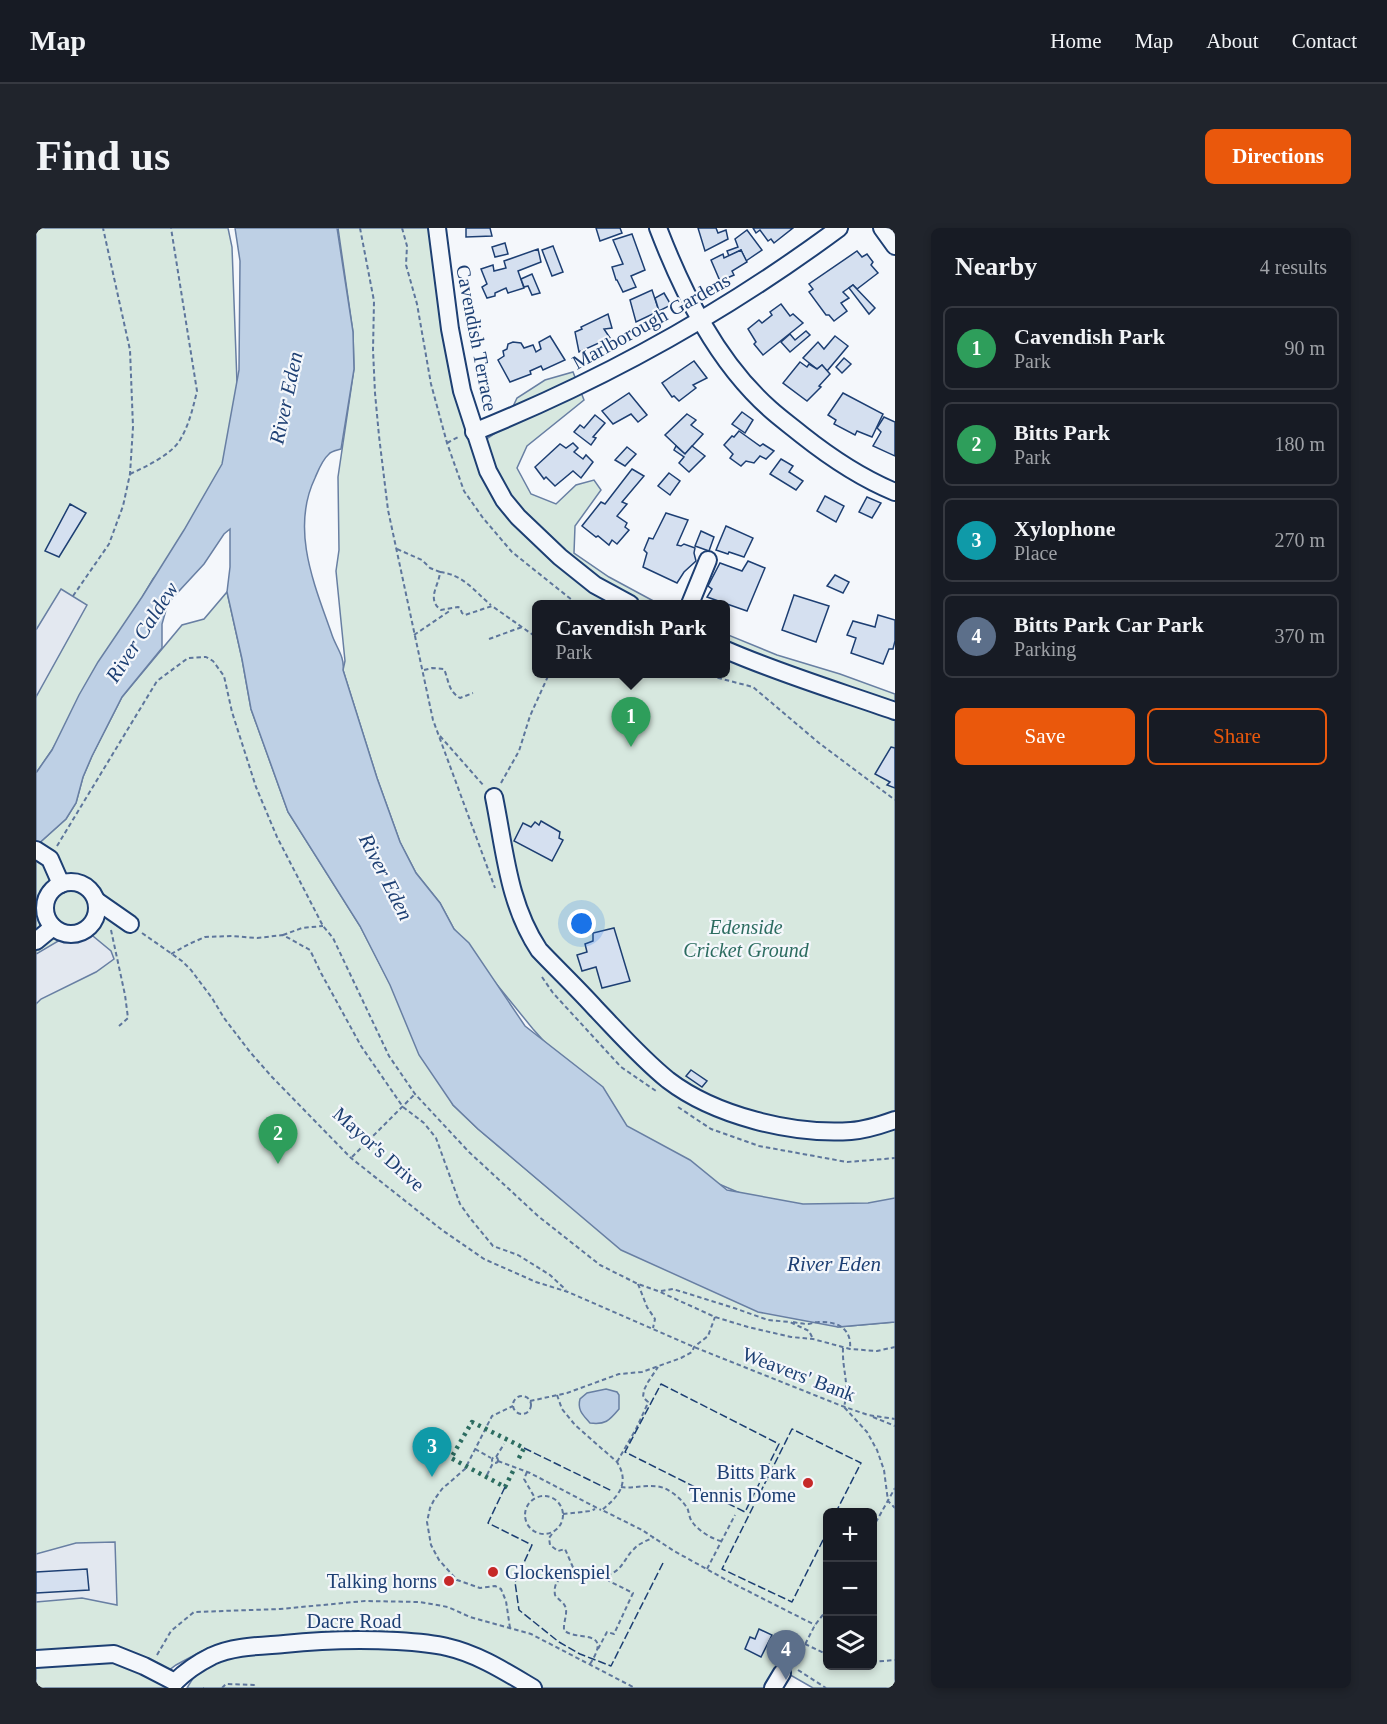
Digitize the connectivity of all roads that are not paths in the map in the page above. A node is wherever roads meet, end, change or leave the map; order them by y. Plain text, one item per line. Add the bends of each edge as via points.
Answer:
1 (436, 228) edge
2 (658, 228) edge
3 (839, 228) edge
4 (882, 228) edge
5 (895, 246) edge
6 (701, 320) junction
7 (474, 432) junction
8 (895, 492) edge
9 (708, 560) dead end
10 (623, 600) edge
11 (692, 600) edge
12 (730, 652) edge
13 (895, 711) edge
14 (494, 797) road end
15 (41, 853) edge
16 (61, 884) junction
17 (97, 901) junction
18 (130, 924) road end
19 (53, 927) junction
20 (36, 941) edge
21 (895, 1120) edge
22 (36, 1659) edge
23 (175, 1685) edge
24 (533, 1688) edge

1 - 7 street, Cavendish Terrace via 458,370
2 - 6 street
3 - 6 street, Marlborough Gardens
4 - 5 street
6 - 7 street, Marlborough Gardens via 585,382
6 - 8 street via 735,371 769,408 834,459
7 - 10 street, Cavendish Terrace via 488,471 518,517 586,578
9 - 11 street
12 - 13 street
14 - 21 street via 516,906 529,934 539,950 628,1045 670,1081 714,1106 779,1126 853,1131
15 - 16 street
16 - 17 street via 78,883 93,893
16 - 19 street via 53,889 45,904
17 - 18 street
17 - 19 street via 96,918 84,931 60,932
19 - 20 street
22 - 23 street via 114,1654
23 - 24 street, Dacre Road via 189,1669 239,1648 367,1640 448,1647 491,1664

